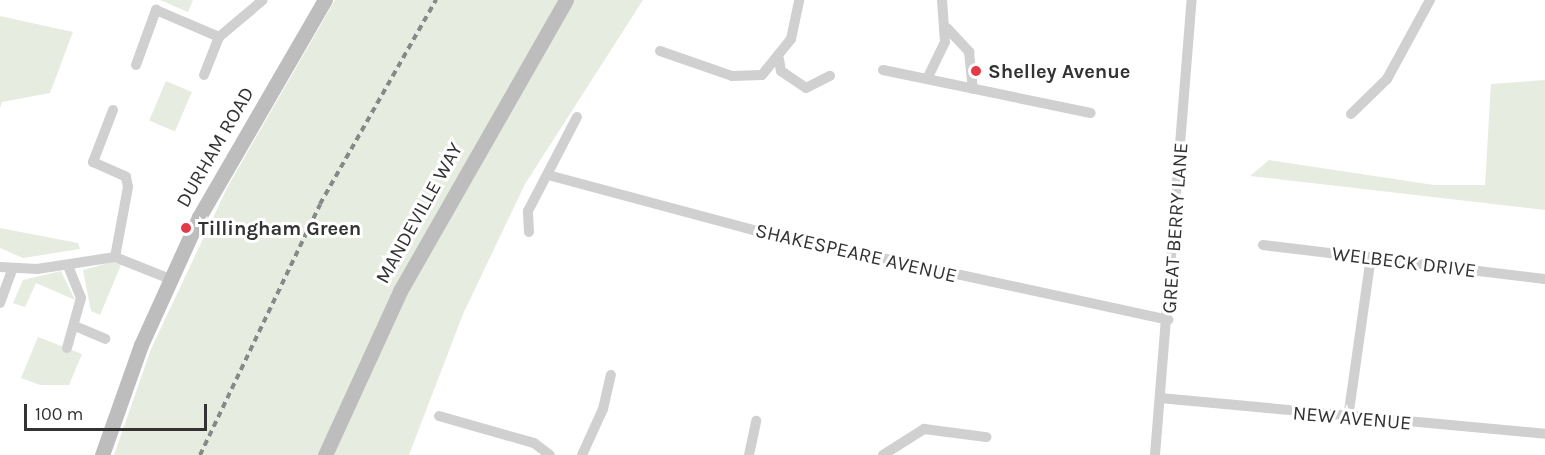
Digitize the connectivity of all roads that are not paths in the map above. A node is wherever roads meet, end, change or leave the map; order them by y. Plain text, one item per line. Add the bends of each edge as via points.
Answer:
1 (263, 0) edge
2 (325, 0) edge
3 (566, 0) edge
4 (799, 0) edge
5 (942, 0) edge
6 (1192, 0) edge
7 (1431, 0) edge
8 (947, 28) junction
9 (219, 38) junction
10 (660, 51) dead end
11 (779, 60) junction
12 (136, 65) dead end
13 (883, 70) dead end
14 (204, 75) dead end
15 (830, 76) dead end
16 (927, 79) junction
17 (973, 89) junction
18 (114, 110) dead end
19 (1091, 113) dead end
20 (1351, 114) dead end
21 (577, 117) dead end
22 (548, 175) junction
23 (529, 232) dead end
24 (1263, 245) dead end
25 (115, 257) junction
26 (1371, 257) junction
27 (68, 265) junction
28 (5, 270) edge
29 (170, 279) junction
30 (1545, 279) edge
31 (0, 303) edge
32 (1168, 320) junction
33 (75, 326) junction
34 (105, 339) dead end
35 (67, 348) dead end
36 (611, 375) dead end
37 (1160, 398) junction
38 (439, 416) dead end
39 (1348, 418) junction
40 (756, 421) dead end
41 (1545, 434) edge
42 (986, 437) dead end
43 (102, 455) edge
44 (325, 455) edge
45 (550, 455) edge
46 (582, 455) edge
47 (749, 455) edge
48 (883, 455) edge
49 (1155, 455) edge

1 - 9 street
2 - 29 main road, DURHAM ROAD via 238,146
3 - 44 main road, MANDEVILLE WAY via 400,291
4 - 11 street via 791,39
5 - 8 street
6 - 32 street, GREAT BERRY LANE
7 - 20 street via 1387,79
8 - 16 street
8 - 17 street via 969,52
9 - 12 street via 156,10
9 - 14 street
10 - 11 street via 748,79 762,75
11 - 15 street via 781,71 806,88
13 - 16 street
16 - 17 street
17 - 19 street
18 - 25 street via 93,162 126,177 128,187
21 - 22 street
22 - 23 street via 528,211
22 - 32 street, SHAKESPEARE AVENUE via 776,235
24 - 26 street, WELBECK DRIVE
25 - 27 street
25 - 29 street
26 - 30 street, WELBECK DRIVE
26 - 39 street
27 - 28 street
27 - 33 street via 81,298
28 - 31 street
29 - 43 main road, DURHAM ROAD
32 - 37 street, GREAT BERRY LANE
33 - 34 street
33 - 35 street
36 - 46 street via 603,409
37 - 39 street, NEW AVENUE
37 - 49 street, GREAT BERRY LANE
38 - 45 street via 534,443
39 - 41 street, NEW AVENUE
40 - 47 street
42 - 48 street via 924,429

